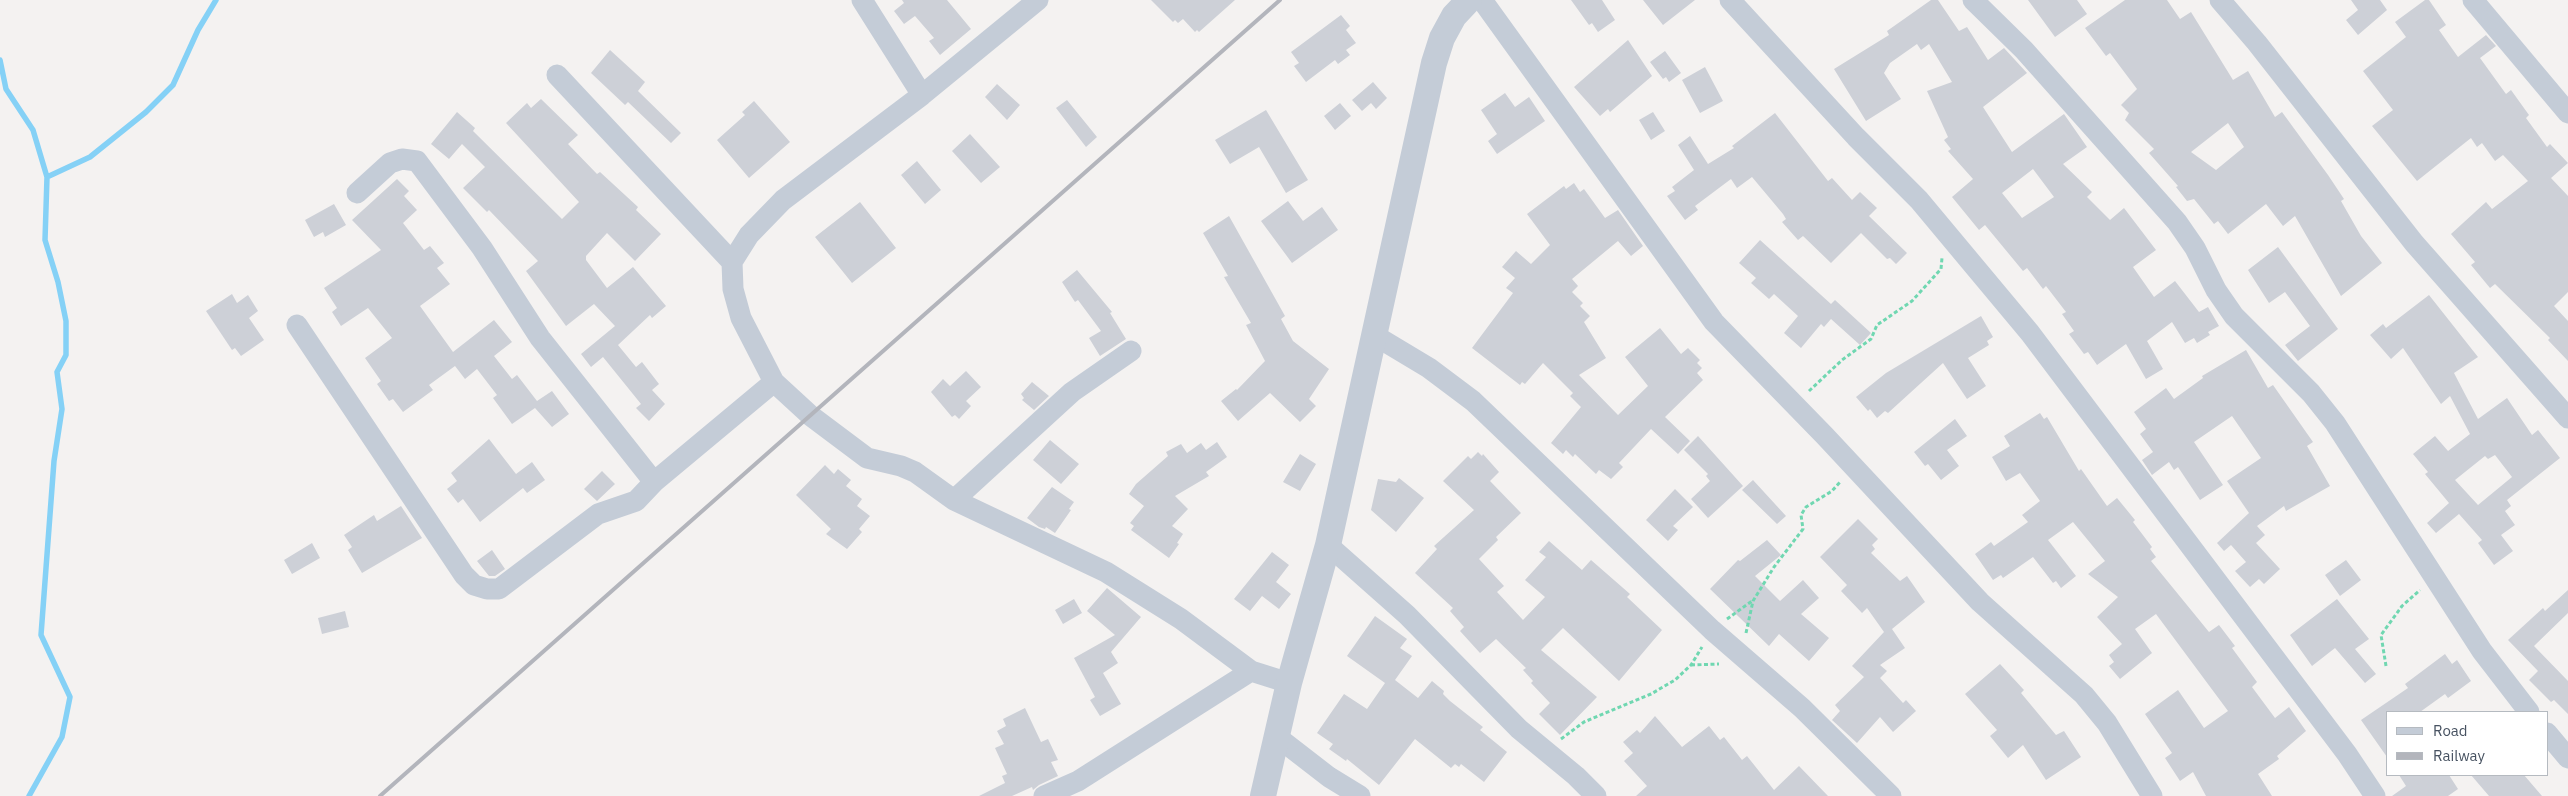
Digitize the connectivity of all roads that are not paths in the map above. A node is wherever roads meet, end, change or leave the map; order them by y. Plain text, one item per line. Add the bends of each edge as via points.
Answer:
1 (862, 0) edge
2 (1038, 0) edge
3 (1468, 0) edge
4 (1482, 0) edge
5 (1730, 0) edge
6 (1973, 0) edge
7 (2220, 0) edge
8 (2473, 0) edge
9 (557, 75) dead end
10 (922, 95) junction
11 (2568, 113) edge
12 (357, 193) dead end
13 (732, 262) junction
14 (297, 325) dead end
15 (1374, 334) junction
16 (1131, 351) dead end
17 (774, 382) junction
18 (2568, 418) edge
19 (654, 482) junction
20 (954, 500) junction
21 (1328, 545) junction
22 (1250, 671) junction
23 (1289, 683) junction
24 (2528, 711) edge
25 (2548, 734) edge
26 (1276, 736) junction
27 (2568, 758) edge
28 (1044, 796) edge
29 (1263, 796) edge
30 (1360, 796) edge
31 (1596, 796) edge
32 (1891, 796) edge
33 (2152, 796) edge
34 (2375, 796) edge

1 - 10 street
2 - 10 street
3 - 15 street via 1450,23 1434,63
4 - 33 street via 1714,322 1980,602 2084,696 2107,723
5 - 34 street via 1952,237 2030,333 2347,754
6 - 24 street via 2024,50 2177,222 2196,248 2216,290 2234,316 2311,393 2335,423 2482,651
7 - 18 street via 2414,243
8 - 11 street
9 - 13 street
10 - 13 street via 784,200 749,235
12 - 19 street via 390,162 402,159 417,161 482,248 540,338
13 - 17 street via 733,289 741,318
14 - 19 street via 464,575 474,585 487,590 498,589 598,514 636,501
15 - 21 street
15 - 32 street via 1429,368 1473,401 1712,630 1849,752
16 - 20 street via 1072,392
17 - 19 street
17 - 20 street via 867,458 915,472
20 - 22 street via 1106,572 1181,618
21 - 23 street
21 - 31 street via 1366,576 1488,700
22 - 23 street
22 - 28 street via 1078,781
23 - 26 street
25 - 27 street
26 - 29 street
26 - 30 street via 1329,777

